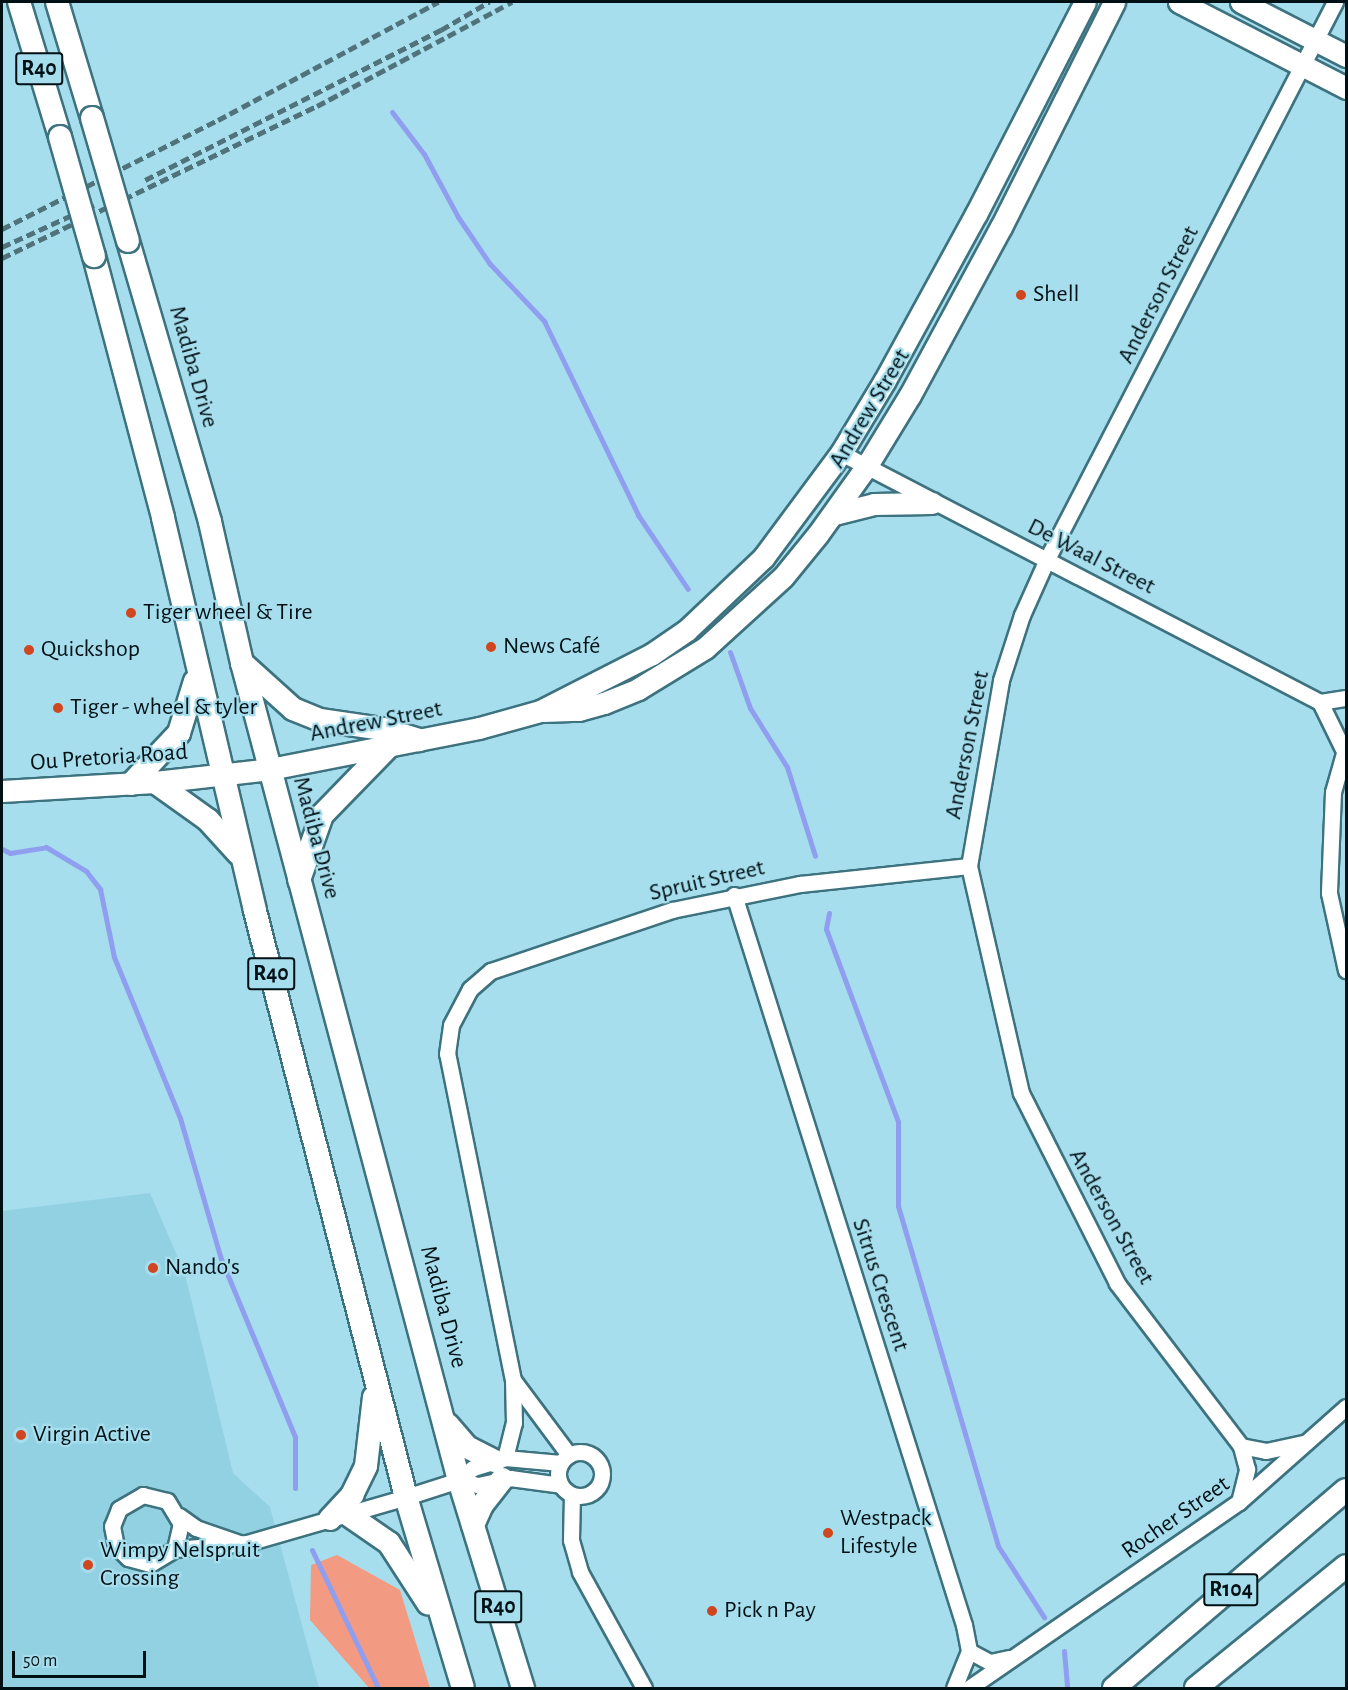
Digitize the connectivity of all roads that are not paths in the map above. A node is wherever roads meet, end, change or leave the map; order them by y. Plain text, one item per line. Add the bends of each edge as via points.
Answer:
1 (19, 2) edge
2 (57, 2) edge
3 (1085, 2) edge
4 (1114, 2) edge
5 (1179, 2) edge
6 (1241, 2) edge
7 (1335, 2) edge
8 (1316, 41) junction
9 (1347, 56) edge
10 (1303, 66) junction
11 (1347, 88) edge
12 (841, 453) junction
13 (866, 467) junction
14 (932, 503) junction
15 (834, 514) junction
16 (1047, 559) junction
17 (242, 663) junction
18 (197, 674) junction
19 (1347, 698) edge
20 (1320, 702) junction
21 (540, 711) junction
22 (419, 740) junction
23 (389, 746) junction
24 (1346, 748) edge
25 (270, 769) junction
26 (220, 774) junction
27 (155, 782) junction
28 (131, 784) junction
29 (2, 791) edge
30 (241, 856) junction
31 (969, 866) junction
32 (299, 880) junction
33 (734, 895) junction
34 (1347, 970) edge
35 (376, 1374) junction
36 (513, 1380) junction
37 (1347, 1407) edge
38 (444, 1418) junction
39 (1314, 1440) junction
40 (1241, 1446) junction
41 (565, 1459) junction
42 (500, 1466) junction
43 (459, 1480) junction
44 (566, 1490) junction
45 (1347, 1490) edge
46 (406, 1497) junction
47 (1239, 1503) junction
48 (179, 1516) junction
49 (339, 1516) junction
50 (473, 1525) junction
51 (241, 1543) junction
52 (175, 1549) junction
53 (1347, 1566) edge
54 (445, 1632) junction
55 (969, 1650) junction
56 (1023, 1653) junction
57 (463, 1689) edge
58 (523, 1689) edge
59 (644, 1689) edge
60 (954, 1689) edge
61 (969, 1689) edge
62 (1114, 1689) edge
63 (1196, 1689) edge

1 - 18 main road, R40, bridge via 94,256 163,518
2 - 17 main road, Madiba Drive / R40, bridge via 210,522
3 - 12 main road, Andrew Street via 964,234
4 - 13 main road, Andrew Street via 1001,227
5 - 10 main road
6 - 8 main road
7 - 8 street, Anderson Street
8 - 9 main road
8 - 10 street, Anderson Street
10 - 11 main road
10 - 16 street, Anderson Street
12 - 13 street, De Waal Street
12 - 21 main road, Andrew Street via 763,558 687,630 652,654
13 - 14 street, De Waal Street
13 - 15 main road, Andrew Street
14 - 15 main road via 874,504
14 - 16 street, De Waal Street
15 - 21 main road, Andrew Street via 783,577 705,648 638,689 604,703 579,710
16 - 20 street, De Waal Street
16 - 31 street, Anderson Street via 1022,615 1001,680
17 - 22 main road via 302,712 320,720 383,729
17 - 25 main road, Madiba Drive / R40
18 - 26 main road, R40
18 - 28 main road via 179,734
19 - 20 street
20 - 24 street
21 - 22 main road, Andrew Street
22 - 23 main road, Andrew Street
23 - 25 main road, Andrew Street
23 - 32 main road via 322,815
24 - 34 street via 1334,792 1329,893
25 - 26 main road, Andrew Street
25 - 32 main road, Madiba Drive / R40
26 - 27 main road, Ou Pretoria Road
26 - 30 main road, R40
27 - 28 main road, Ou Pretoria Road
27 - 30 main road via 208,820
28 - 29 main road, Ou Pretoria Road
30 - 35 main road, R40
31 - 33 street, Spruit Street
31 - 40 street, Anderson Street via 1012,1063 1030,1114 1117,1283
32 - 38 main road, Madiba Drive / R40
33 - 36 street, Spruit Street via 672,910 491,970 470,989 451,1025 447,1054
33 - 55 street, Sitrus Crescent
35 - 46 main road, R40
35 - 49 main road via 366,1466
36 - 41 street via 558,1441
36 - 42 street via 514,1423
37 - 39 street, Rocher Street
38 - 42 main road via 467,1447
38 - 43 main road, Madiba Drive / R40
39 - 40 street via 1275,1450
39 - 47 street, Rocher Street
40 - 47 street, Anderson Street via 1247,1469
41 - 42 street
41 - 44 street
41 - 44 street via 589,1454 602,1471 594,1491
42 - 43 street via 478,1485
42 - 44 street
42 - 50 main road
43 - 46 street
43 - 50 main road, Madiba Drive / R40
44 - 59 street via 571,1540 580,1572
45 - 62 main road, R104
46 - 49 street
46 - 54 main road, R40
47 - 56 street, Rocher Street
48 - 51 street via 196,1528
48 - 52 street via 181,1533
48 - 52 street via 167,1501 143,1495 119,1509 112,1526 116,1546 135,1562 160,1561
49 - 51 street
49 - 54 main road via 389,1543
50 - 58 main road, Madiba Drive / R40
51 - 52 street
53 - 63 main road, R104
54 - 57 main road, R40
55 - 56 street, Rocher Street via 990,1662
55 - 60 street
56 - 61 street, Rocher Street

